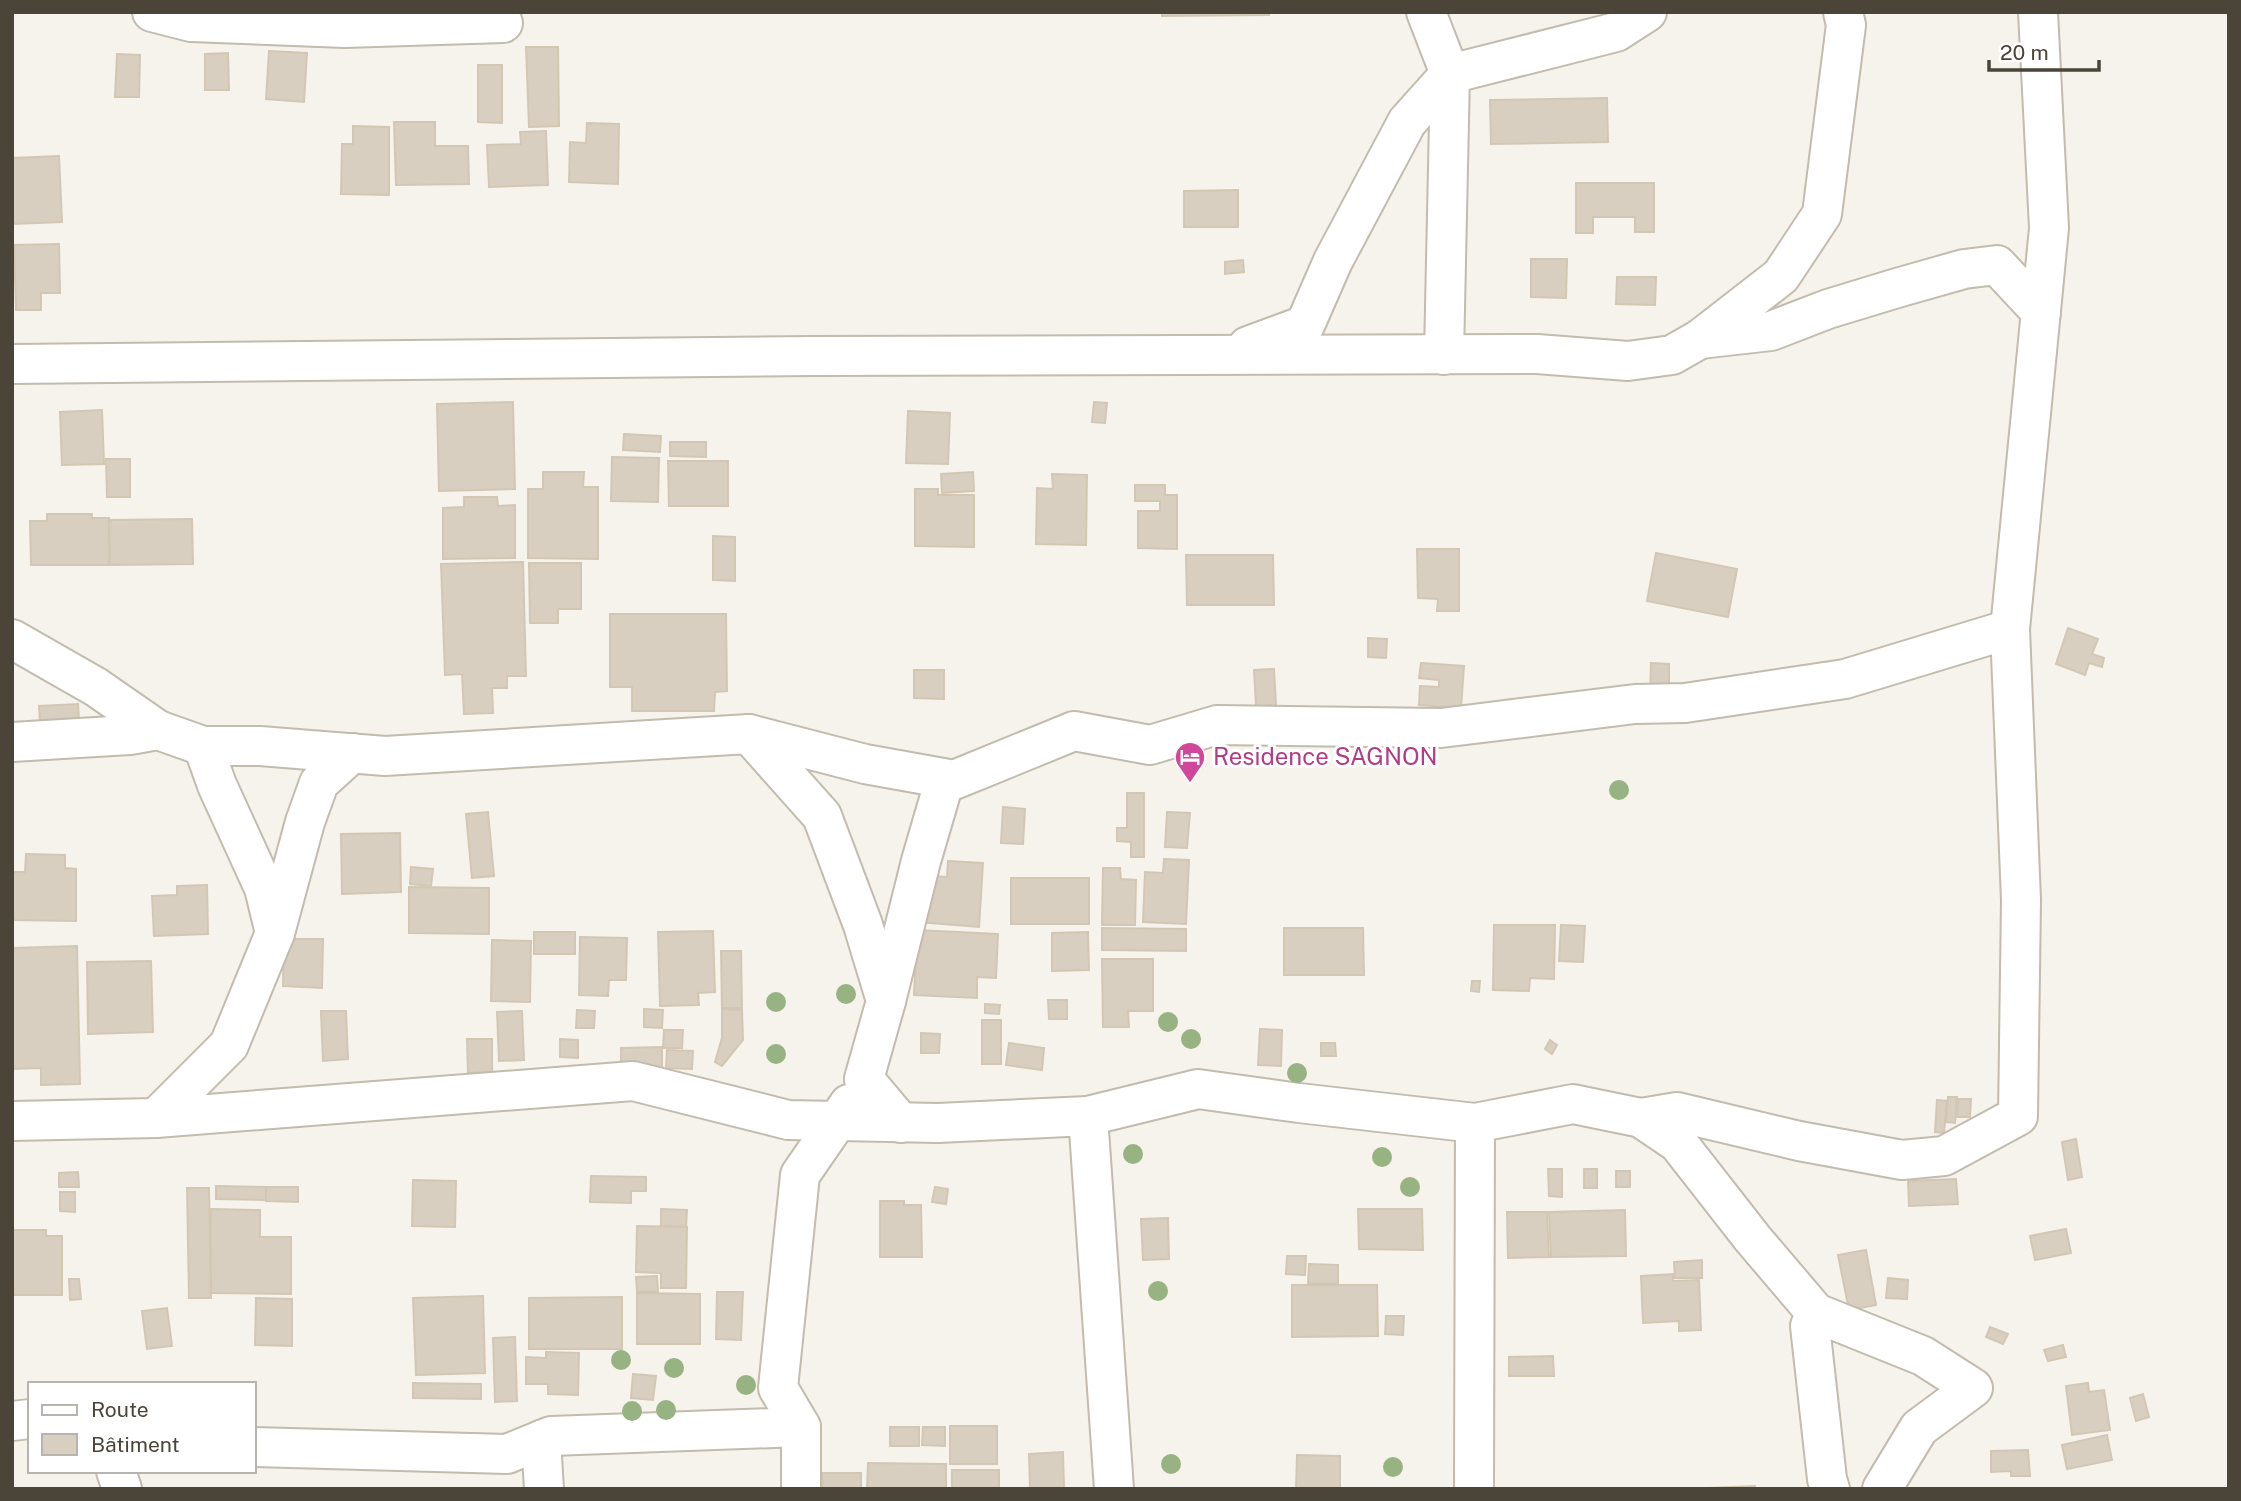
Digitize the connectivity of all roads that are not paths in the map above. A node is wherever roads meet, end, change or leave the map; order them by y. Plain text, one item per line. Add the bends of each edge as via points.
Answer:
1 (152, 12) edge
2 (1426, 12) edge
3 (1647, 12) edge
4 (1843, 12) edge
5 (2038, 12) edge
6 (503, 23) dead end
7 (1450, 74) junction
8 (2040, 312) junction
9 (1700, 339) junction
10 (1223, 355) junction
11 (1444, 355) junction
12 (12, 364) edge
13 (2010, 629) junction
14 (12, 639) edge
15 (158, 730) junction
16 (749, 734) junction
17 (12, 742) edge
18 (203, 746) junction
19 (352, 753) junction
20 (944, 779) junction
21 (275, 933) junction
22 (886, 1001) junction
23 (864, 1079) junction
24 (1088, 1116) junction
25 (156, 1118) junction
26 (1641, 1118) junction
27 (12, 1121) edge
28 (838, 1121) junction
29 (901, 1123) junction
30 (1475, 1123) junction
31 (1816, 1313) junction
32 (802, 1427) junction
33 (541, 1440) junction
34 (256, 1447) edge
35 (544, 1489) edge
36 (801, 1489) edge
37 (1114, 1489) edge
38 (1474, 1489) edge
39 (1830, 1489) edge
40 (1882, 1489) edge

1 - 6 street via 191,22 345,28
2 - 7 street
3 - 7 street via 1616,32
4 - 9 street via 1846,25 1822,214 1781,276
5 - 8 street via 2049,228
7 - 10 street via 1407,122 1349,229 1305,324
7 - 11 street
8 - 9 street via 1997,265 1964,269 1828,309 1771,331
8 - 13 street
9 - 11 street via 1672,355 1628,361 1536,354
10 - 11 street
10 - 12 street
13 - 20 street via 1845,680 1685,703 1634,704 1441,728 1217,725 1150,745 1074,731 954,780
13 - 26 street via 2021,900 2018,1116 1944,1156 1902,1160 1676,1112
14 - 15 street via 96,687
15 - 17 street
15 - 18 street
16 - 19 street via 385,756
16 - 20 street
16 - 22 street via 822,816
18 - 19 street
18 - 21 street via 264,888
19 - 21 street via 319,783
20 - 22 street
21 - 25 street via 229,1045
22 - 23 street
23 - 28 street
23 - 29 street
24 - 29 street
24 - 30 street via 1198,1088
24 - 37 street
25 - 27 street
25 - 28 street via 634,1081 788,1120
26 - 30 street via 1573,1104
26 - 31 street via 1678,1143
28 - 29 street
28 - 32 street via 800,1175 778,1388
30 - 38 street
31 - 39 street via 1810,1326
31 - 40 street via 1923,1356 1973,1388 1919,1428
32 - 33 street
32 - 36 street
33 - 34 street via 507,1454
33 - 35 street

